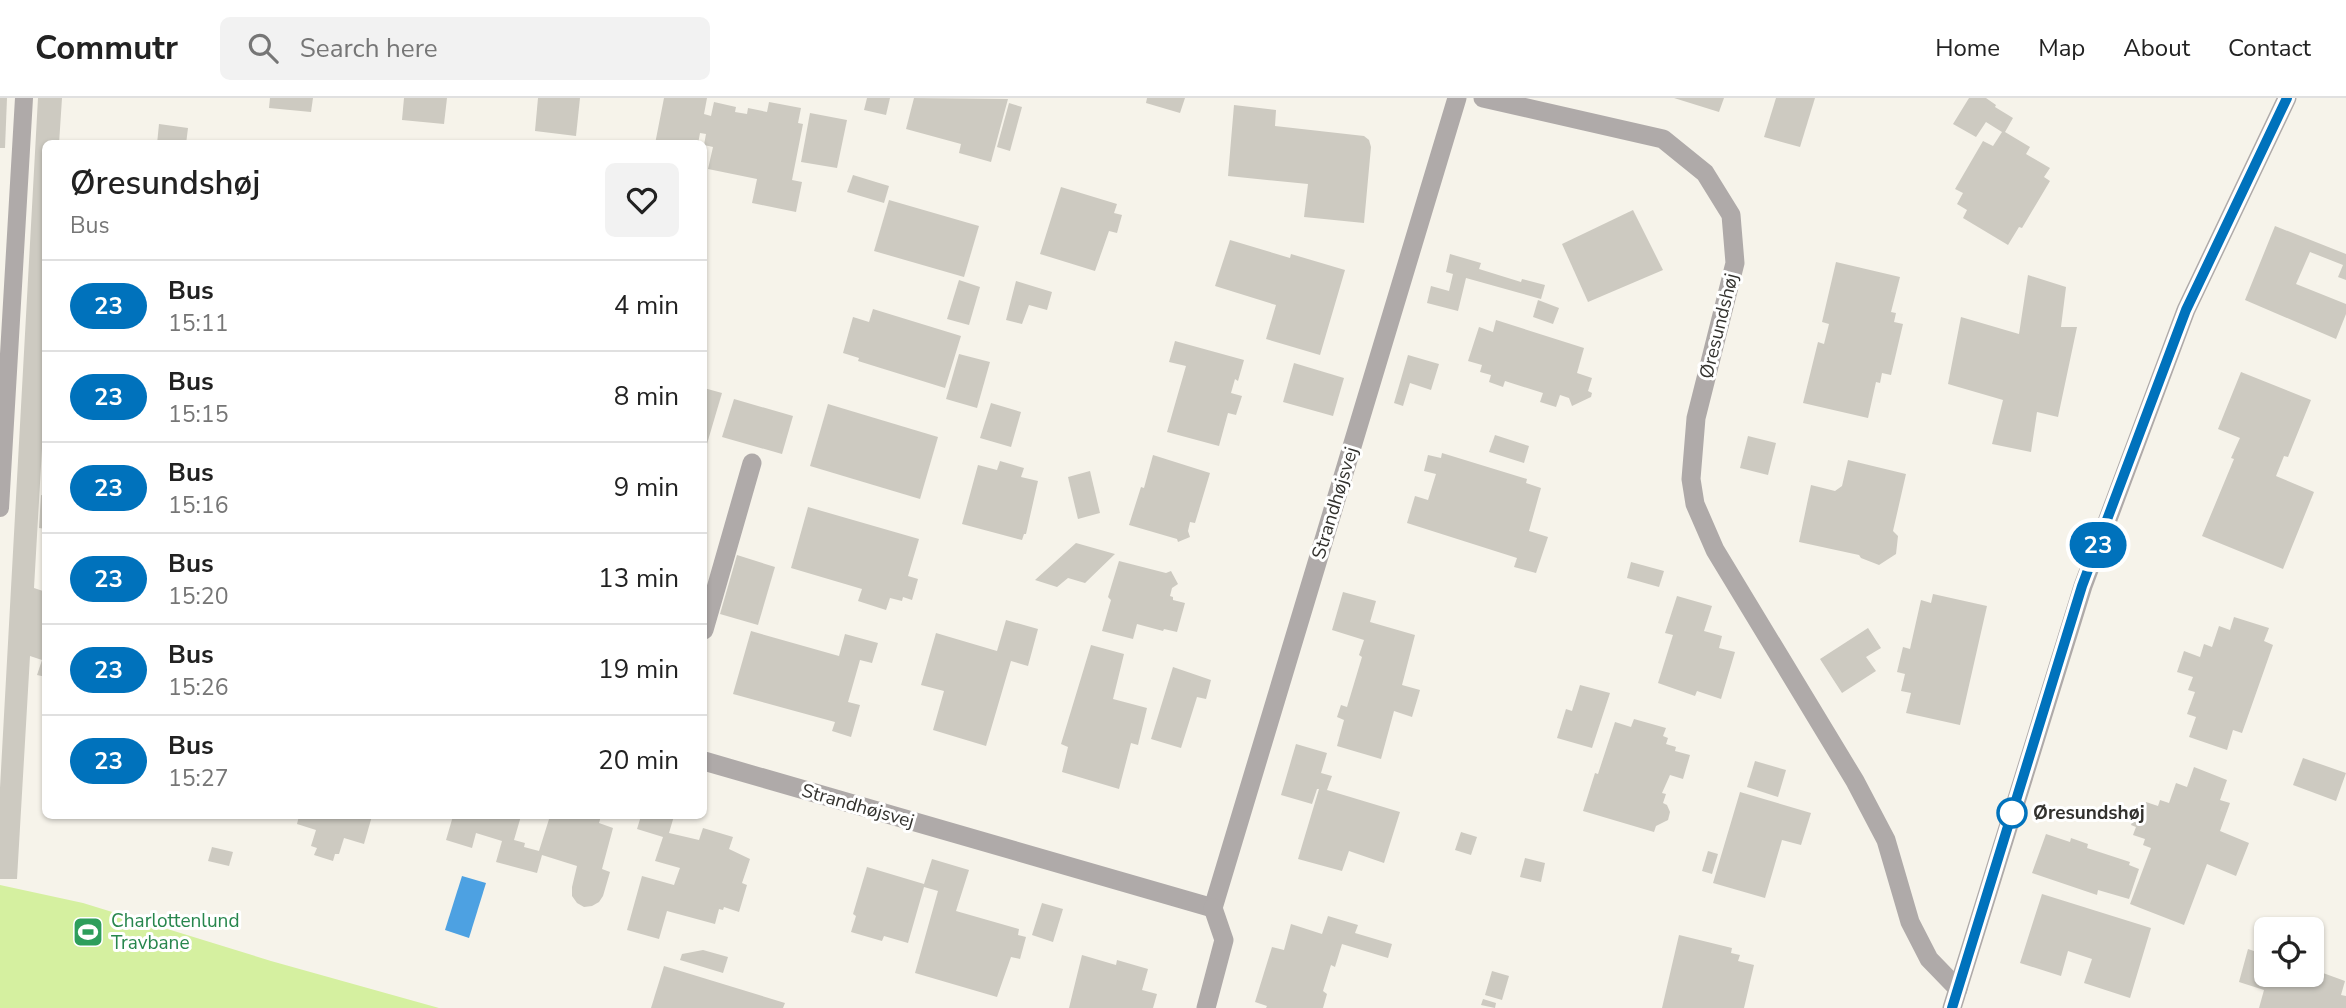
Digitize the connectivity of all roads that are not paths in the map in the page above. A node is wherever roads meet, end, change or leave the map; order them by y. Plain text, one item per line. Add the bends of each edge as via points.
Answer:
1 (24, 98) edge
2 (1457, 98) edge
3 (1483, 98) edge
4 (2287, 98) edge
5 (5, 330) edge
6 (752, 463) dead end
7 (0, 508) edge
8 (707, 620) edge
9 (707, 762) edge
10 (1213, 908) junction
11 (1958, 989) junction
12 (1206, 1008) edge
13 (1952, 1008) edge

1 - 5 lane
2 - 10 street, Strandhøjsvej
3 - 11 street, Øresundshøj via 1663,139 1705,173 1731,215 1735,263 1696,418 1691,479 1695,504 1715,550 1886,840 1910,922 1929,960
4 - 11 street via 2186,310 2082,586
5 - 7 lane
6 - 8 street
9 - 10 street, Strandhøjsvej
10 - 12 street via 1224,940
11 - 13 street

